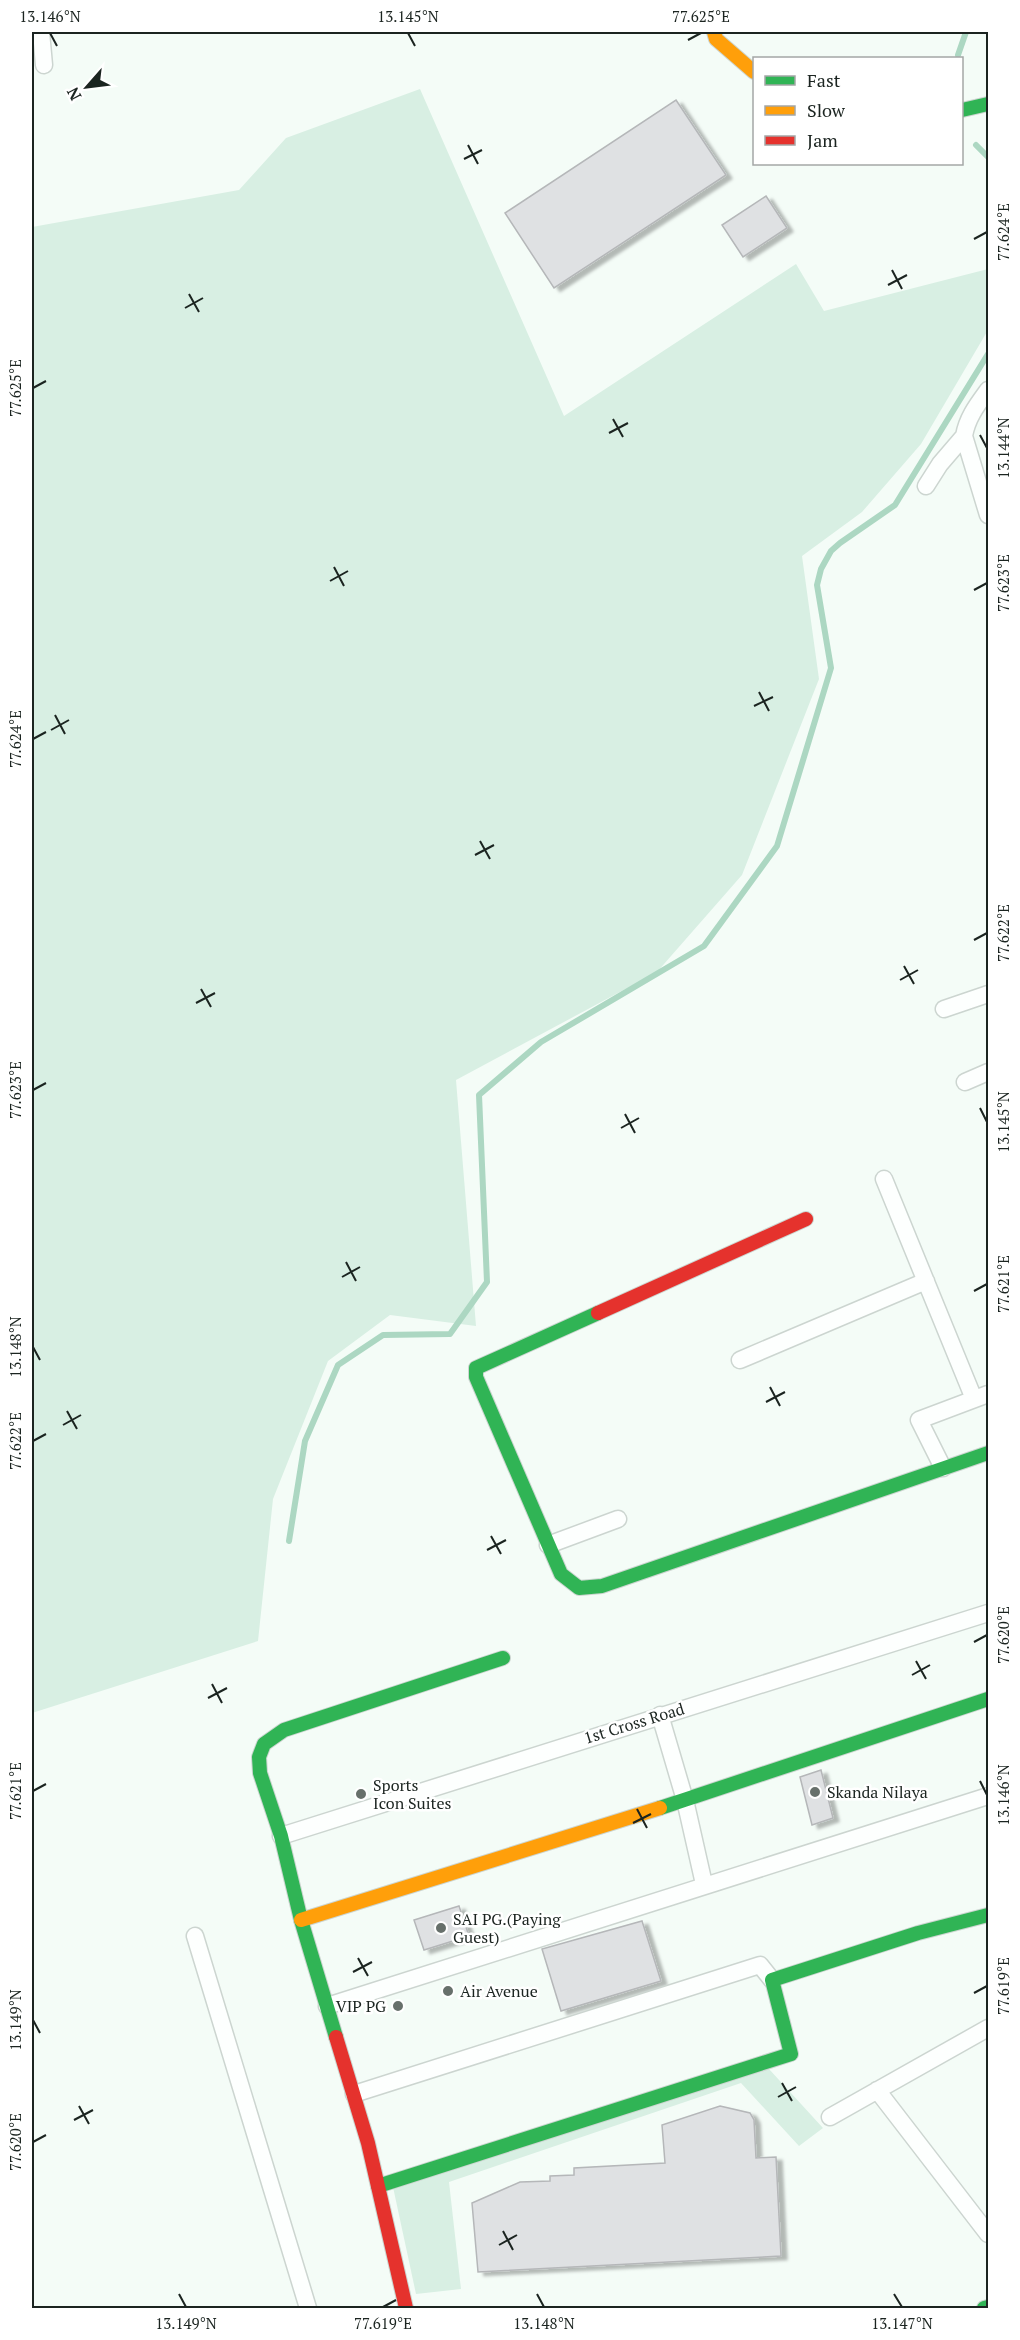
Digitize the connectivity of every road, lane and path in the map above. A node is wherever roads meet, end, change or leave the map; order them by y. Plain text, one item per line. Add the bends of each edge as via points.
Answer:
1 (41, 32) edge
2 (714, 32) edge
3 (44, 65) dead end
4 (753, 71) edge
5 (988, 104) edge
6 (963, 110) edge
7 (988, 390) edge
8 (964, 436) junction
9 (926, 486) dead end
10 (988, 515) edge
11 (988, 994) edge
12 (944, 1009) dead end
13 (988, 1072) edge
14 (965, 1082) dead end
15 (884, 1179) dead end
16 (806, 1219) dead end
17 (926, 1281) junction
18 (740, 1360) dead end
19 (981, 1396) edge
20 (988, 1453) edge
21 (943, 1468) junction
22 (618, 1519) dead end
23 (548, 1545) junction
24 (988, 1613) edge
25 (502, 1658) dead end
26 (988, 1699) edge
27 (660, 1715) junction
28 (988, 1796) edge
29 (685, 1800) junction
30 (281, 1836) junction
31 (704, 1884) junction
32 (988, 1915) edge
33 (302, 1920) junction
34 (195, 1936) dead end
35 (772, 1980) junction
36 (327, 2006) junction
37 (988, 2028) edge
38 (877, 2090) junction
39 (354, 2094) junction
40 (830, 2117) dead end
41 (378, 2186) junction
42 (988, 2234) edge
43 (988, 2307) edge
44 (308, 2308) edge
45 (406, 2308) edge
46 (984, 2308) edge

1 - 3 street
2 - 4 street via 716,39
5 - 6 street
7 - 8 street via 966,424
8 - 9 street
8 - 10 street
11 - 12 street
13 - 14 street
15 - 17 street
16 - 23 street via 476,1368 476,1377
17 - 18 street
17 - 19 street
19 - 21 street via 919,1420
20 - 21 street
21 - 23 street via 585,1590 573,1588 561,1574
22 - 23 street
24 - 27 street, 1st Cross Road
25 - 30 street via 274,1735 264,1744 259,1765
26 - 29 street
27 - 29 street
27 - 30 street, 1st Cross Road
28 - 31 street
29 - 31 street
29 - 33 street
30 - 33 street
31 - 36 street
32 - 35 street
33 - 36 street
34 - 44 street
35 - 39 street via 760,1965
35 - 41 street via 791,2054
36 - 39 street
37 - 38 street
38 - 40 street
38 - 42 street
39 - 41 street
41 - 45 street
43 - 46 street

